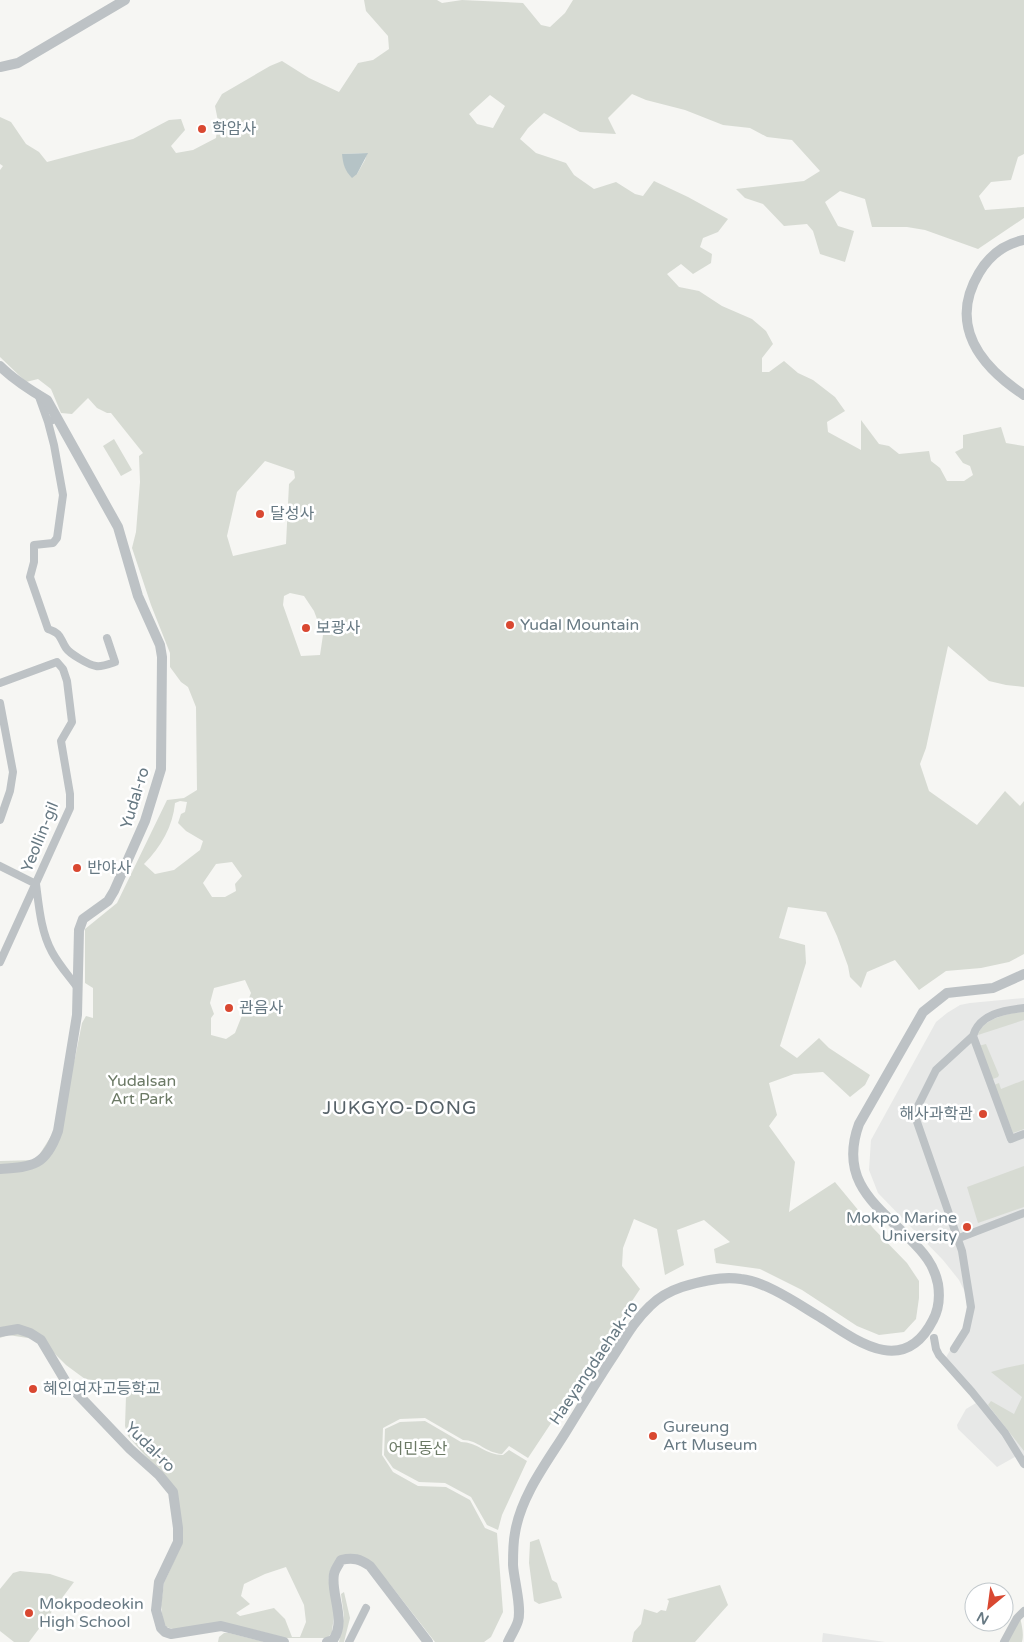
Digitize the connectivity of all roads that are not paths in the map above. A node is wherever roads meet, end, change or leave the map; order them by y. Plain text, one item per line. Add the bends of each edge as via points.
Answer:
1 (125, 0) edge
2 (0, 67) edge
3 (1024, 240) edge
4 (0, 366) edge
5 (1024, 395) edge
6 (53, 420) junction
7 (107, 638) dead end
8 (0, 683) edge
9 (0, 703) edge
10 (0, 820) edge
11 (0, 866) edge
12 (36, 884) junction
13 (0, 962) edge
14 (1024, 974) edge
15 (78, 987) junction
16 (1024, 1008) edge
17 (973, 1036) junction
18 (1024, 1134) edge
19 (0, 1169) edge
20 (1024, 1213) edge
21 (959, 1238) junction
22 (0, 1332) edge
23 (934, 1338) dead end
24 (954, 1349) dead end
25 (1024, 1464) edge
26 (366, 1608) dead end
27 (1024, 1611) edge
28 (284, 1642) edge
29 (327, 1642) edge
30 (349, 1642) edge
31 (428, 1642) edge
32 (508, 1642) edge
33 (1004, 1642) edge

1 - 2 street via 18,63
3 - 5 street via 1000,249 985,262 971,286 967,325 984,362 1004,382
4 - 6 street, Yudal-ro via 14,380 47,400
6 - 7 street via 63,504 55,541 34,545 30,577 48,629 60,636 70,652 95,666 115,662
6 - 15 street, Yudal-ro via 118,527 138,596 160,645 162,657 161,770 145,821 114,891 108,901 83,918 78,930
8 - 12 street, Yeollin-gil via 57,662 67,681 72,722 61,741 70,808
9 - 10 street via 13,772
11 - 12 street
12 - 13 street, Yeollin-gil
12 - 15 street via 47,941 52,953
14 - 32 street, Haeyangdaehak-ro via 993,988 947,993 923,1012 855,1135 853,1165 863,1190 922,1251 934,1268 939,1302 925,1333 914,1344 901,1350 877,1350 780,1293 743,1279 719,1278 681,1287 651,1304 629,1331 529,1493 515,1532 513,1564 519,1619
15 - 19 street, Yudal-ro via 77,1015 58,1131 52,1148 37,1162
16 - 17 street via 1001,1011 991,1016
17 - 18 street via 1011,1139
17 - 21 street via 938,1068 916,1112
20 - 21 street
21 - 24 street via 971,1307 966,1330
22 - 28 street, Yudal-ro via 18,1330 41,1340 66,1382 173,1492 178,1542 159,1582 156,1610 161,1628 171,1634 221,1626
23 - 25 street via 939,1355 1005,1433
26 - 30 street
27 - 33 street
29 - 31 street via 333,1640 337,1630 334,1574 341,1560 350,1558 370,1566

